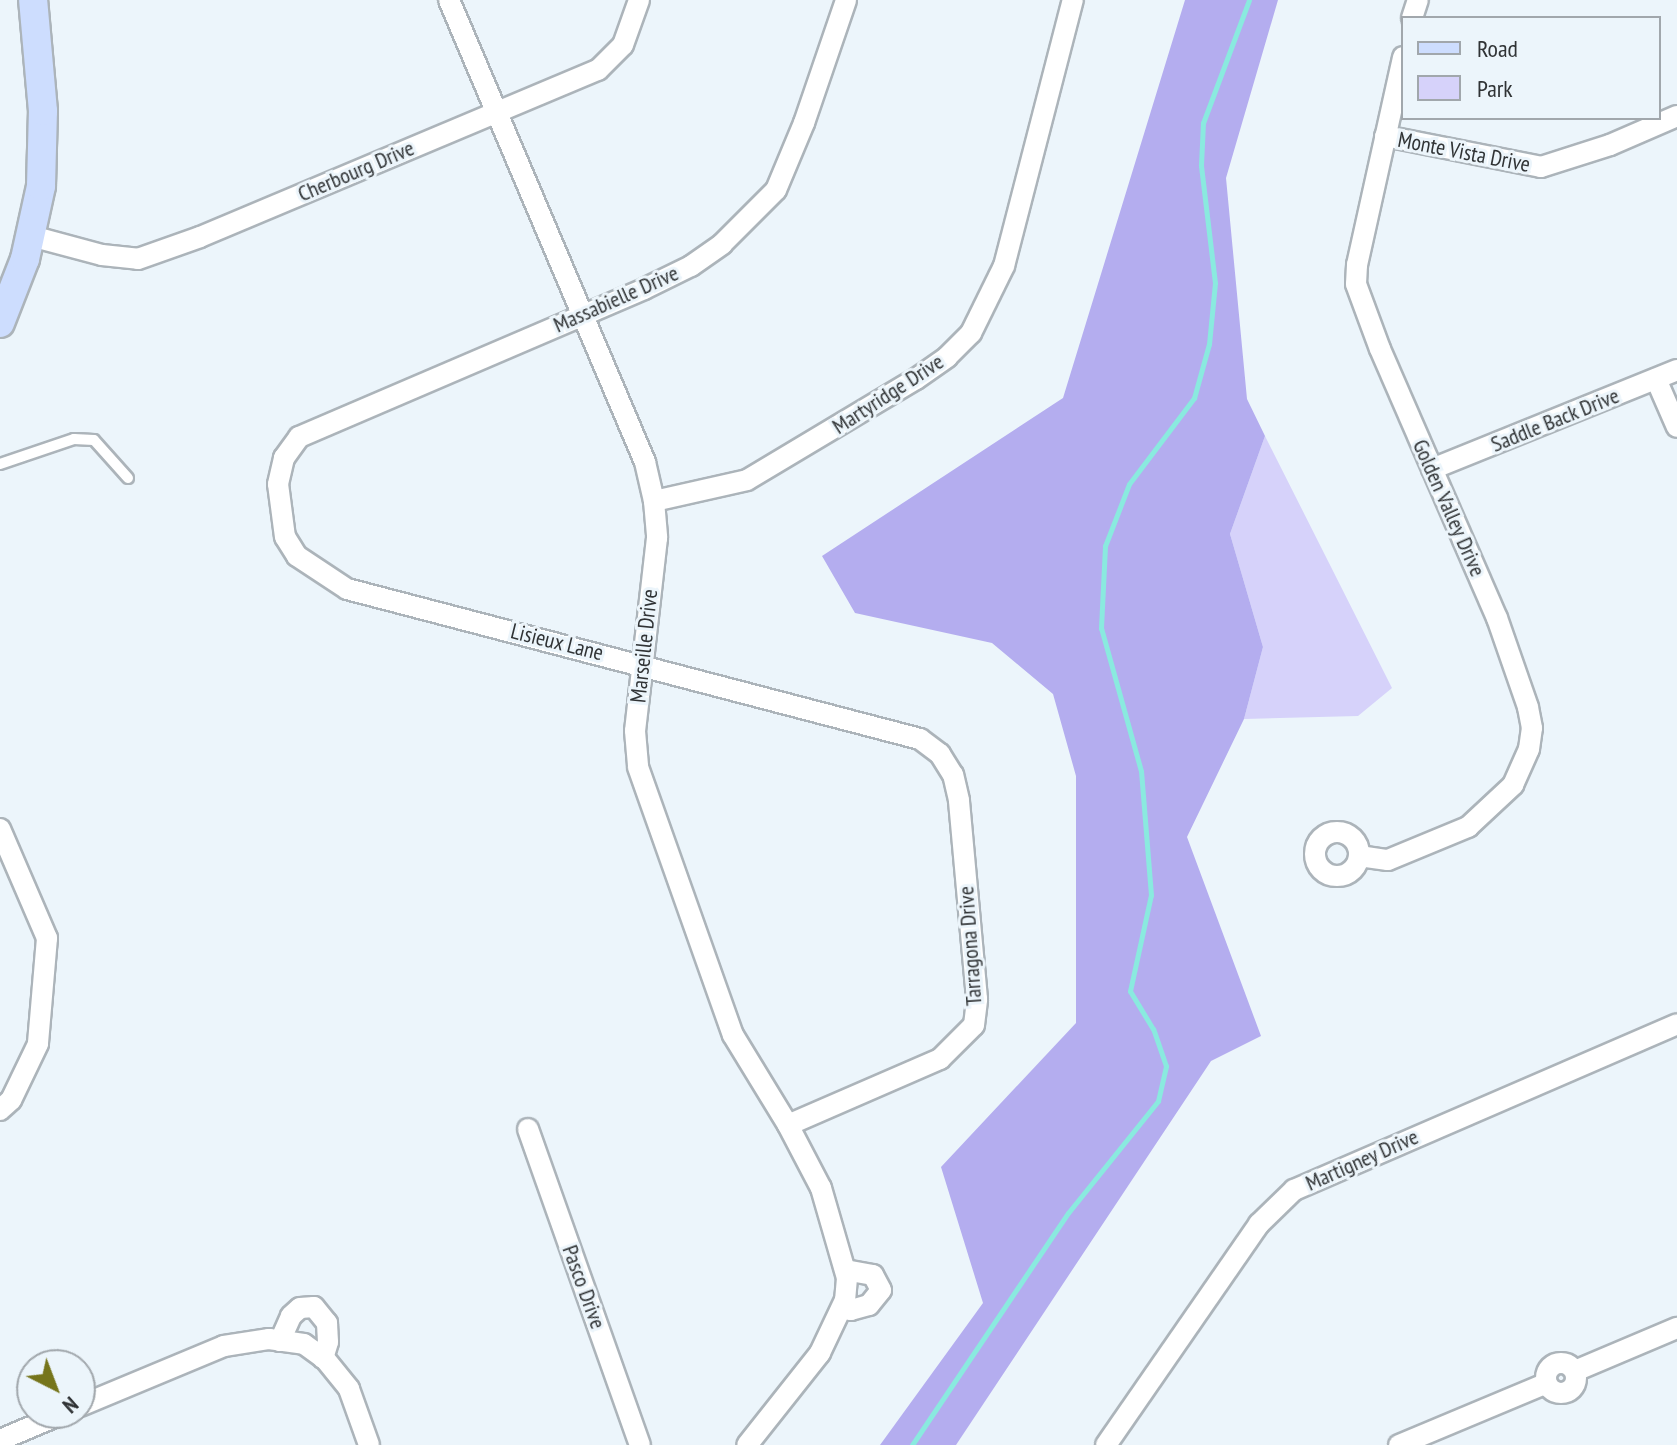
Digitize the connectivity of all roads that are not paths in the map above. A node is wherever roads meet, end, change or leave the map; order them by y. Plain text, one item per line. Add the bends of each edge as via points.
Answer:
1 (33, 0) edge
2 (449, 0) edge
3 (639, 0) edge
4 (846, 0) edge
5 (1073, 0) edge
6 (1401, 66) edge
7 (497, 111) junction
8 (1677, 116) edge
9 (1385, 136) junction
10 (31, 236) junction
11 (584, 313) junction
12 (1, 319) edge
13 (1677, 370) edge
14 (1656, 379) junction
15 (1677, 427) edge
16 (0, 464) edge
17 (1432, 469) junction
18 (128, 478) dead end
19 (278, 484) joint
20 (654, 501) junction
21 (642, 664) junction
22 (940, 754) joint
23 (0, 829) edge
24 (1359, 856) dead end
25 (1677, 1024) edge
26 (0, 1110) edge
27 (788, 1125) junction
28 (528, 1129) dead end
29 (1677, 1328) edge
30 (280, 1341) junction
31 (323, 1358) junction
32 (96, 1399) edge
33 (26, 1429) edge
34 (0, 1440) edge
35 (369, 1445) edge
36 (640, 1445) edge
37 (747, 1445) edge
38 (1106, 1445) edge
39 (1399, 1445) edge

1 - 10 street via 43,155
2 - 7 street, Marseille Drive
3 - 7 street, Cherbourg Drive via 623,45 598,70
4 - 11 street, Massabielle Drive via 776,190 722,244 691,266
5 - 20 street, Martyridge Drive via 1004,266 971,333 916,379 747,480
6 - 9 street, Golden Valley Drive
7 - 10 street, Cherbourg Drive via 138,259
7 - 11 street, Marseille Drive
8 - 9 street, Monte Vista Drive via 1541,167
9 - 17 street, Golden Valley Drive via 1356,284
10 - 12 street
11 - 19 street, Massabielle Drive via 299,437 284,458
11 - 20 street, Marseille Drive via 645,462
13 - 14 street, Saddle Back Drive
14 - 15 street
14 - 17 street, Saddle Back Drive
16 - 18 lane via 74,439 94,440
17 - 24 street, Golden Valley Drive via 1511,653 1532,728 1529,749 1513,785 1468,827 1388,860
19 - 21 street, Lisieux Lane via 285,537 297,556 347,589
20 - 21 street, Marseille Drive via 657,538
21 - 22 street, Lisieux Lane via 920,739
21 - 27 street, Marseille Drive via 635,731 638,767 733,1035
22 - 27 street, Tarragona Drive via 959,800 977,999 974,1025 940,1059
23 - 26 street via 47,938 38,1044 11,1100
25 - 38 street, Martigney Drive via 1294,1190 1259,1224
27 - 37 street, Marseille Drive via 821,1188 845,1289 820,1353
28 - 36 street, Pasco Drive
29 - 39 street via 1575,1371 1569,1391 1553,1391 1547,1383
30 - 31 street via 304,1344
30 - 31 street via 291,1316 300,1308 314,1307 327,1323
30 - 32 street via 224,1346
31 - 35 street via 349,1389
33 - 34 street

